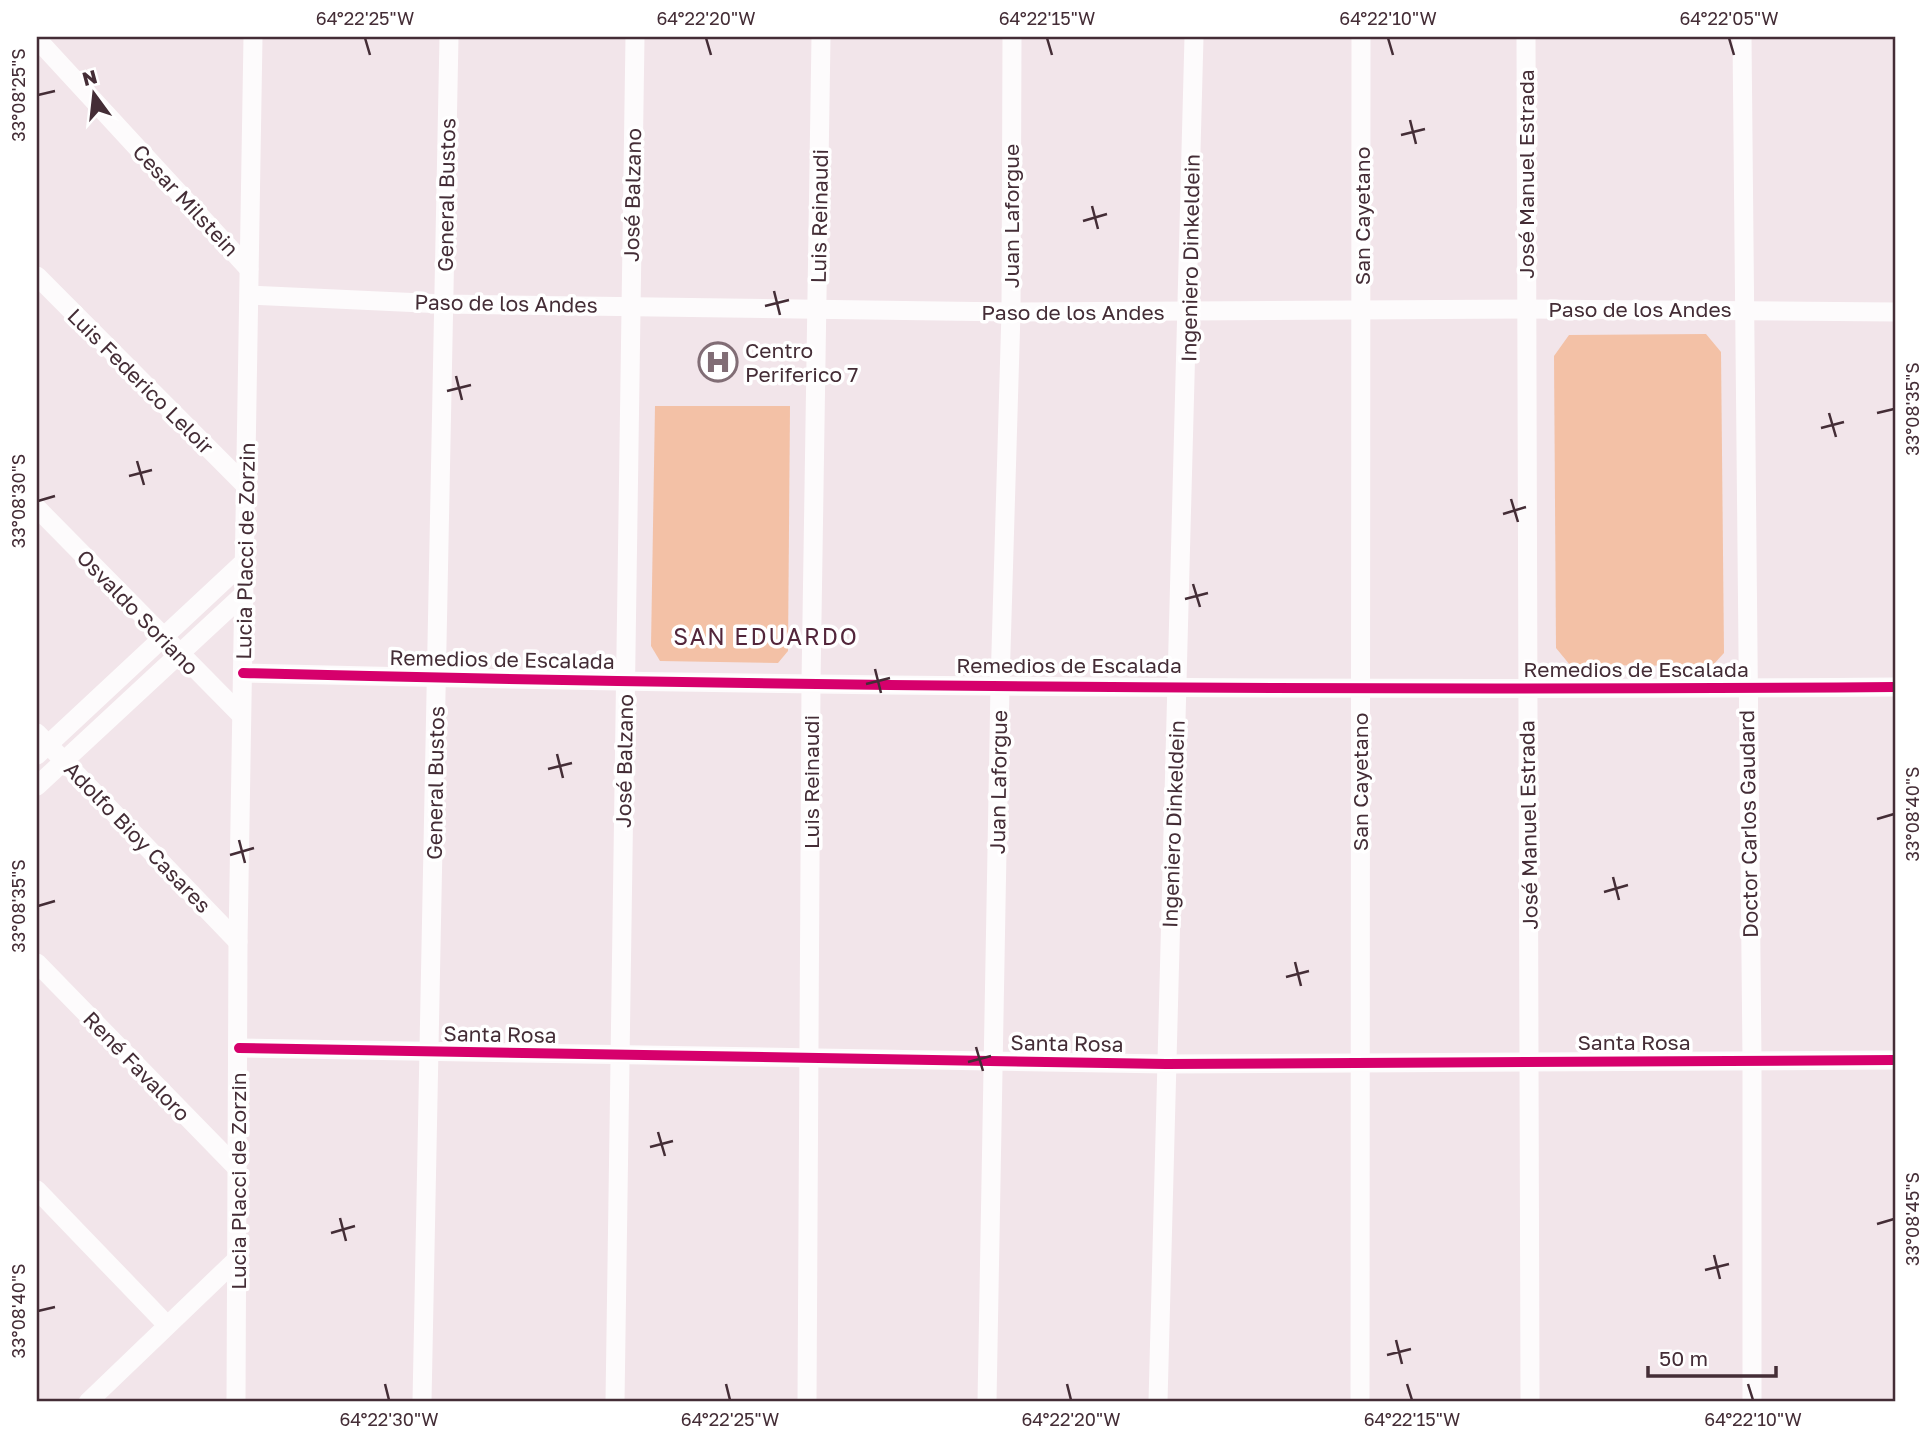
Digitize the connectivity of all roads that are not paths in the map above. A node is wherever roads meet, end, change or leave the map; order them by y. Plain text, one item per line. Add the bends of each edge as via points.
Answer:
1 (253, 37) edge
2 (449, 37) edge
3 (635, 37) edge
4 (821, 37) edge
5 (1012, 37) edge
6 (1194, 37) edge
7 (1361, 37) edge
8 (1525, 37) edge
9 (1742, 37) edge
10 (37, 39) edge
11 (249, 269) junction
12 (37, 276) edge
13 (251, 295) junction
14 (444, 304) junction
15 (631, 304) junction
16 (1526, 309) junction
17 (818, 310) junction
18 (1363, 310) junction
19 (1745, 310) junction
20 (1011, 312) junction
21 (1895, 312) edge
22 (1189, 313) junction
23 (246, 486) junction
24 (37, 508) edge
25 (245, 561) junction
26 (244, 594) junction
27 (160, 636) junction
28 (178, 654) junction
29 (243, 673) junction
30 (437, 678) junction
31 (625, 679) junction
32 (811, 684) junction
33 (1000, 685) junction
34 (1177, 685) junction
35 (1895, 687) edge
36 (1360, 688) junction
37 (1746, 688) junction
38 (1527, 689) junction
39 (241, 715) junction
40 (40, 744) edge
41 (63, 760) junction
42 (37, 786) edge
43 (238, 942) junction
44 (37, 963) edge
45 (239, 1048) junction
46 (429, 1052) junction
47 (621, 1055) junction
48 (808, 1058) junction
49 (1895, 1060) edge
50 (1752, 1061) junction
51 (995, 1062) junction
52 (1530, 1062) junction
53 (1166, 1064) junction
54 (1361, 1064) junction
55 (237, 1168) junction
56 (37, 1190) edge
57 (237, 1259) junction
58 (167, 1325) junction
59 (88, 1402) edge
60 (236, 1402) edge
61 (422, 1402) edge
62 (615, 1402) edge
63 (807, 1402) edge
64 (987, 1402) edge
65 (1158, 1402) edge
66 (1360, 1402) edge
67 (1530, 1402) edge
68 (1752, 1402) edge

1 - 11 street, Lucia Placci de Zorzin
2 - 14 street, General Bustos
3 - 15 street, José Balzano
4 - 17 street, Luis Reinaudi
5 - 20 street, Juan Laforgue
6 - 22 street, Ingeniero Dinkeldein
7 - 18 street, San Cayetano
8 - 16 street, José Manuel Estrada
9 - 19 street, Doctor Carlos Gaudard
10 - 11 street, Cesar Milstein
11 - 13 street, Lucia Placci de Zorzin
12 - 23 street, Luis Federico Leloir
13 - 14 street, Paso de los Andes
13 - 23 street, Lucia Placci de Zorzin
14 - 15 street, Paso de los Andes
14 - 30 street, General Bustos
15 - 17 street, Paso de los Andes
15 - 31 street, José Balzano
16 - 18 street, Paso de los Andes
16 - 19 street, Paso de los Andes
16 - 38 street, José Manuel Estrada
17 - 20 street, Paso de los Andes
17 - 32 street, Luis Reinaudi
18 - 22 street, Paso de los Andes
18 - 36 street, San Cayetano
19 - 21 street, Paso de los Andes
19 - 37 street, Doctor Carlos Gaudard
20 - 22 street, Paso de los Andes
20 - 33 street, Juan Laforgue
22 - 34 street, Ingeniero Dinkeldein
23 - 25 street, Lucia Placci de Zorzin
24 - 27 street, Osvaldo Soriano
25 - 26 street, Lucia Placci de Zorzin
25 - 27 street
26 - 28 street
26 - 29 street, Lucia Placci de Zorzin
27 - 28 street, Osvaldo Soriano
27 - 40 street
28 - 39 street, Osvaldo Soriano
28 - 41 street
29 - 30 street, Remedios de Escalada
29 - 39 street, Lucia Placci de Zorzin
30 - 31 street, Remedios de Escalada
30 - 46 street, General Bustos
31 - 32 street, Remedios de Escalada
31 - 47 street, José Balzano
32 - 33 street, Remedios de Escalada
32 - 48 street, Luis Reinaudi
33 - 34 street, Remedios de Escalada
33 - 51 street, Juan Laforgue
34 - 36 street, Remedios de Escalada
34 - 53 street, Ingeniero Dinkeldein
35 - 37 street, Remedios de Escalada
36 - 38 street, Remedios de Escalada
36 - 54 street, San Cayetano
37 - 38 street, Remedios de Escalada
37 - 50 street, Doctor Carlos Gaudard
38 - 52 street, José Manuel Estrada
39 - 43 street, Lucia Placci de Zorzin
40 - 41 street, Adolfo Bioy Casares
41 - 42 street
41 - 43 street, Adolfo Bioy Casares
43 - 45 street, Lucia Placci de Zorzin
44 - 55 street, René Favaloro
45 - 46 street, Santa Rosa
45 - 55 street, Lucia Placci de Zorzin
46 - 47 street, Santa Rosa
46 - 61 street, General Bustos
47 - 48 street, Santa Rosa
47 - 62 street, José Balzano
48 - 51 street, Santa Rosa
48 - 63 street, Luis Reinaudi
49 - 50 street, Santa Rosa
50 - 52 street, Santa Rosa
50 - 68 street, Doctor Carlos Gaudard
51 - 53 street, Santa Rosa
51 - 64 street, Juan Laforgue
52 - 54 street, Santa Rosa
52 - 67 street, José Manuel Estrada
53 - 54 street, Santa Rosa
53 - 65 street, Ingeniero Dinkeldein
54 - 66 street, San Cayetano
55 - 57 street, Lucia Placci de Zorzin
56 - 58 street
57 - 58 street
57 - 60 street, Lucia Placci de Zorzin
58 - 59 street

